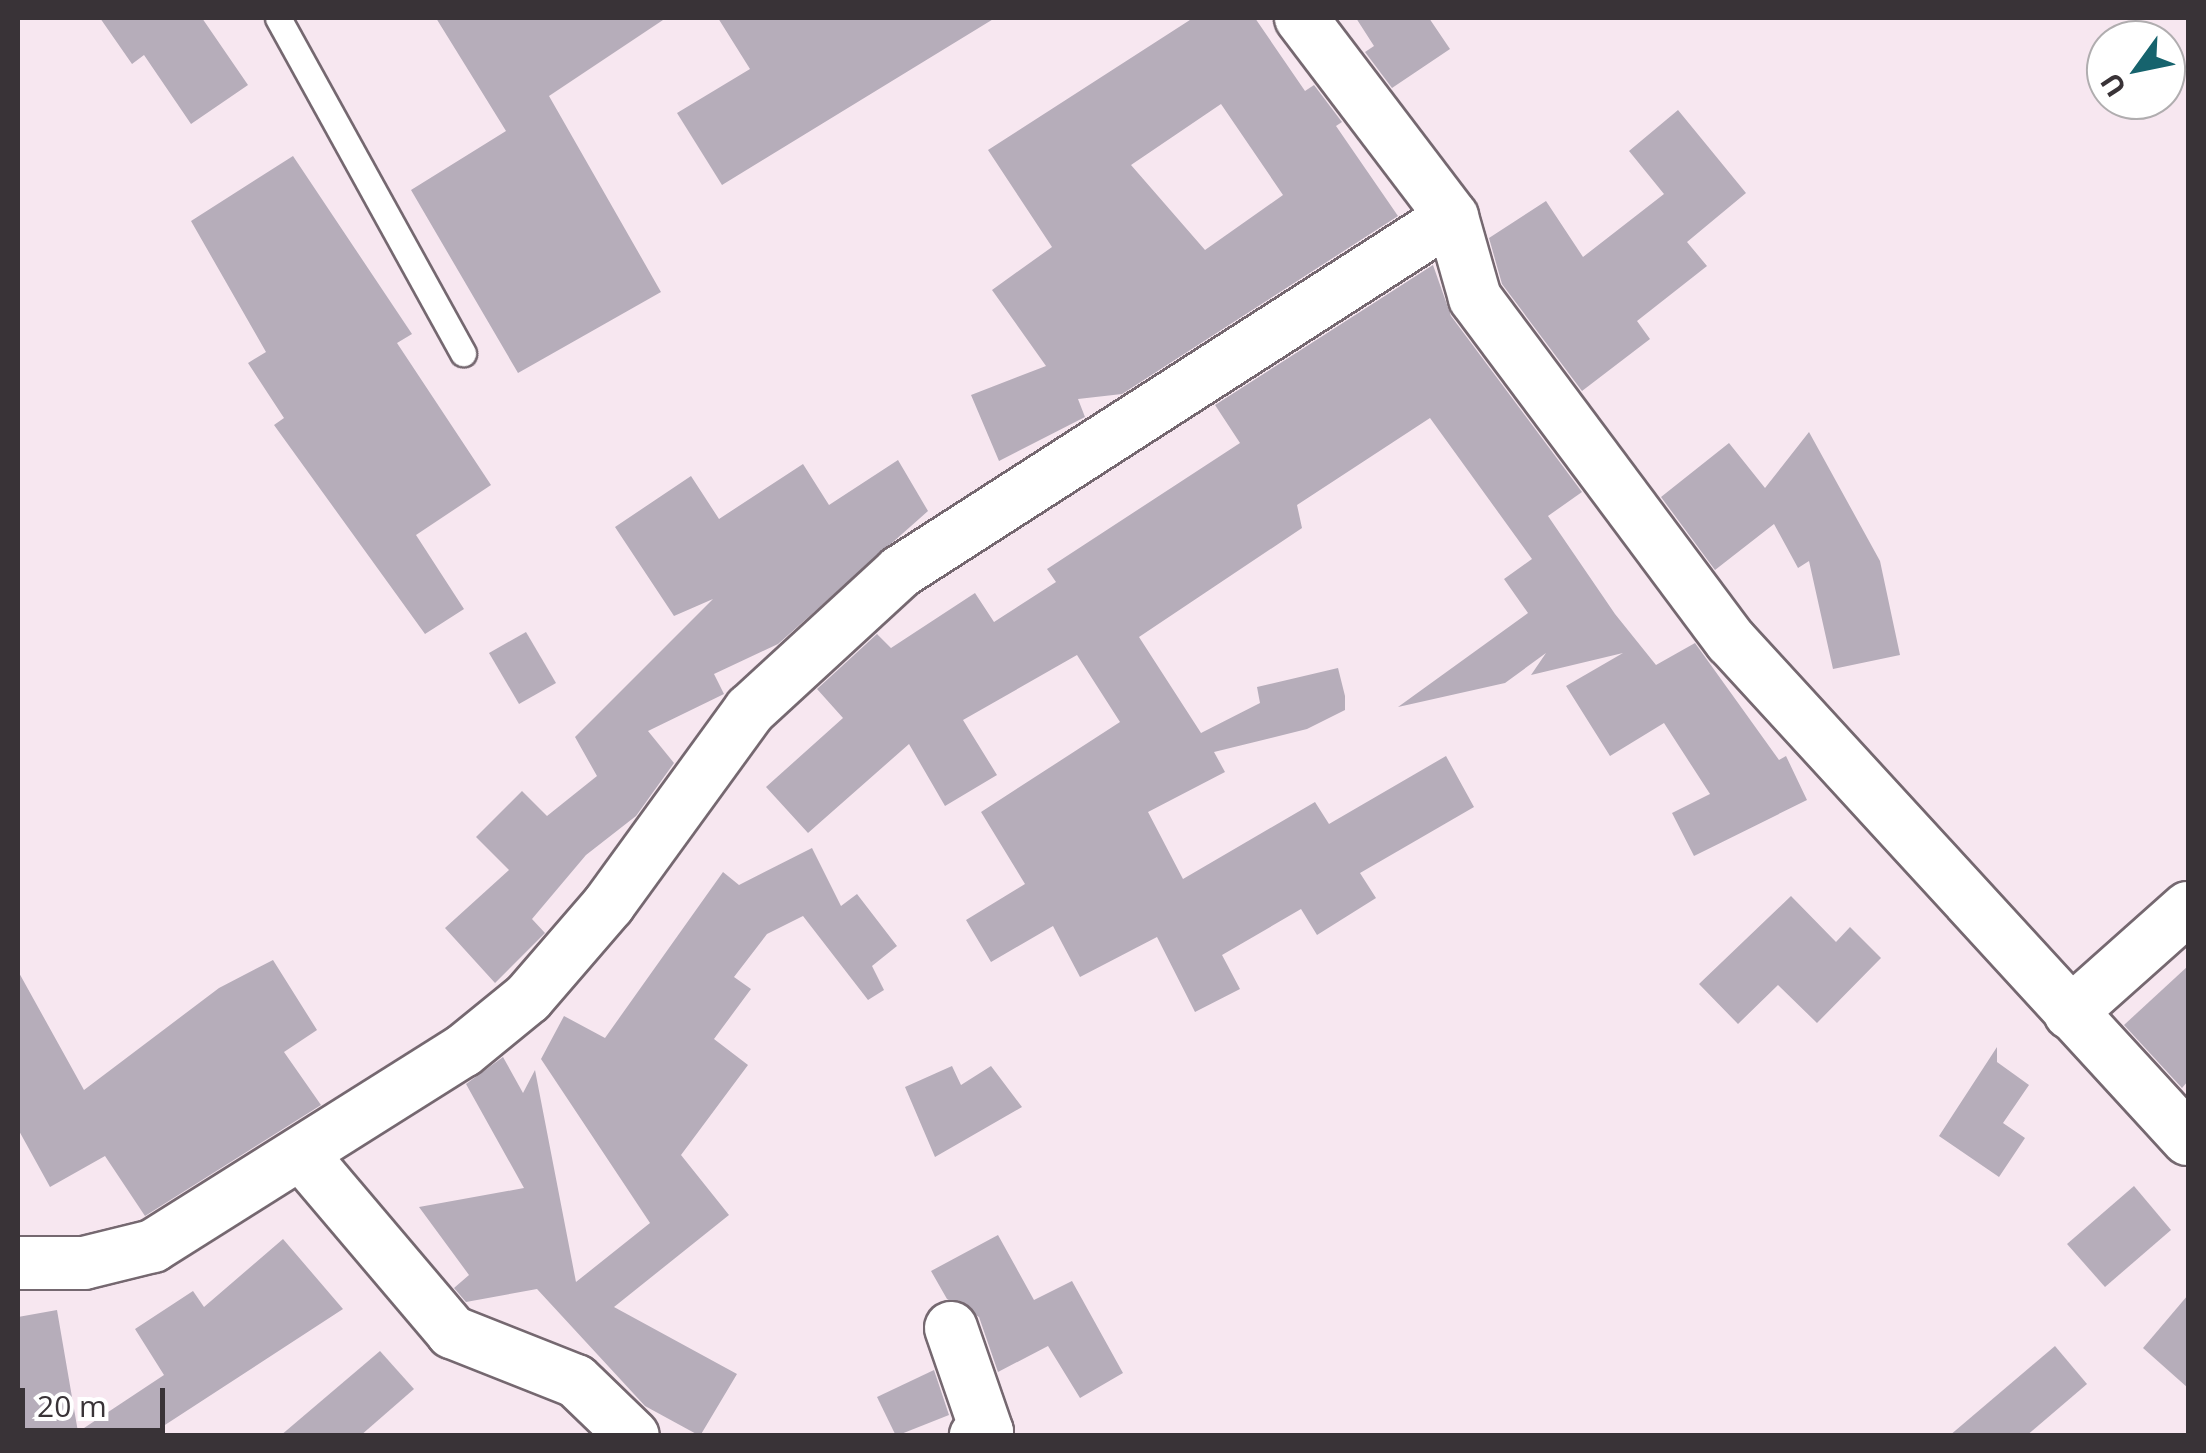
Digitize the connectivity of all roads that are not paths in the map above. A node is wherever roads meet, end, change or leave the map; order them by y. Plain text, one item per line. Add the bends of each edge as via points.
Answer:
1 (278, 18) edge
2 (1300, 18) edge
3 (1452, 217) junction
4 (463, 353) dead end
5 (2188, 908) edge
6 (2070, 1012) junction
7 (2188, 1140) edge
8 (303, 1156) junction
9 (18, 1263) edge
10 (952, 1328) dead end
11 (984, 1434) edge
12 (633, 1436) edge

1 - 4 lane
2 - 3 street
3 - 6 street via 1475,298 1731,641
3 - 8 street via 900,572 750,710 708,778 528,998
5 - 6 street
6 - 7 street
8 - 9 street via 153,1246 84,1262
8 - 12 street via 452,1332 576,1381
10 - 11 street

